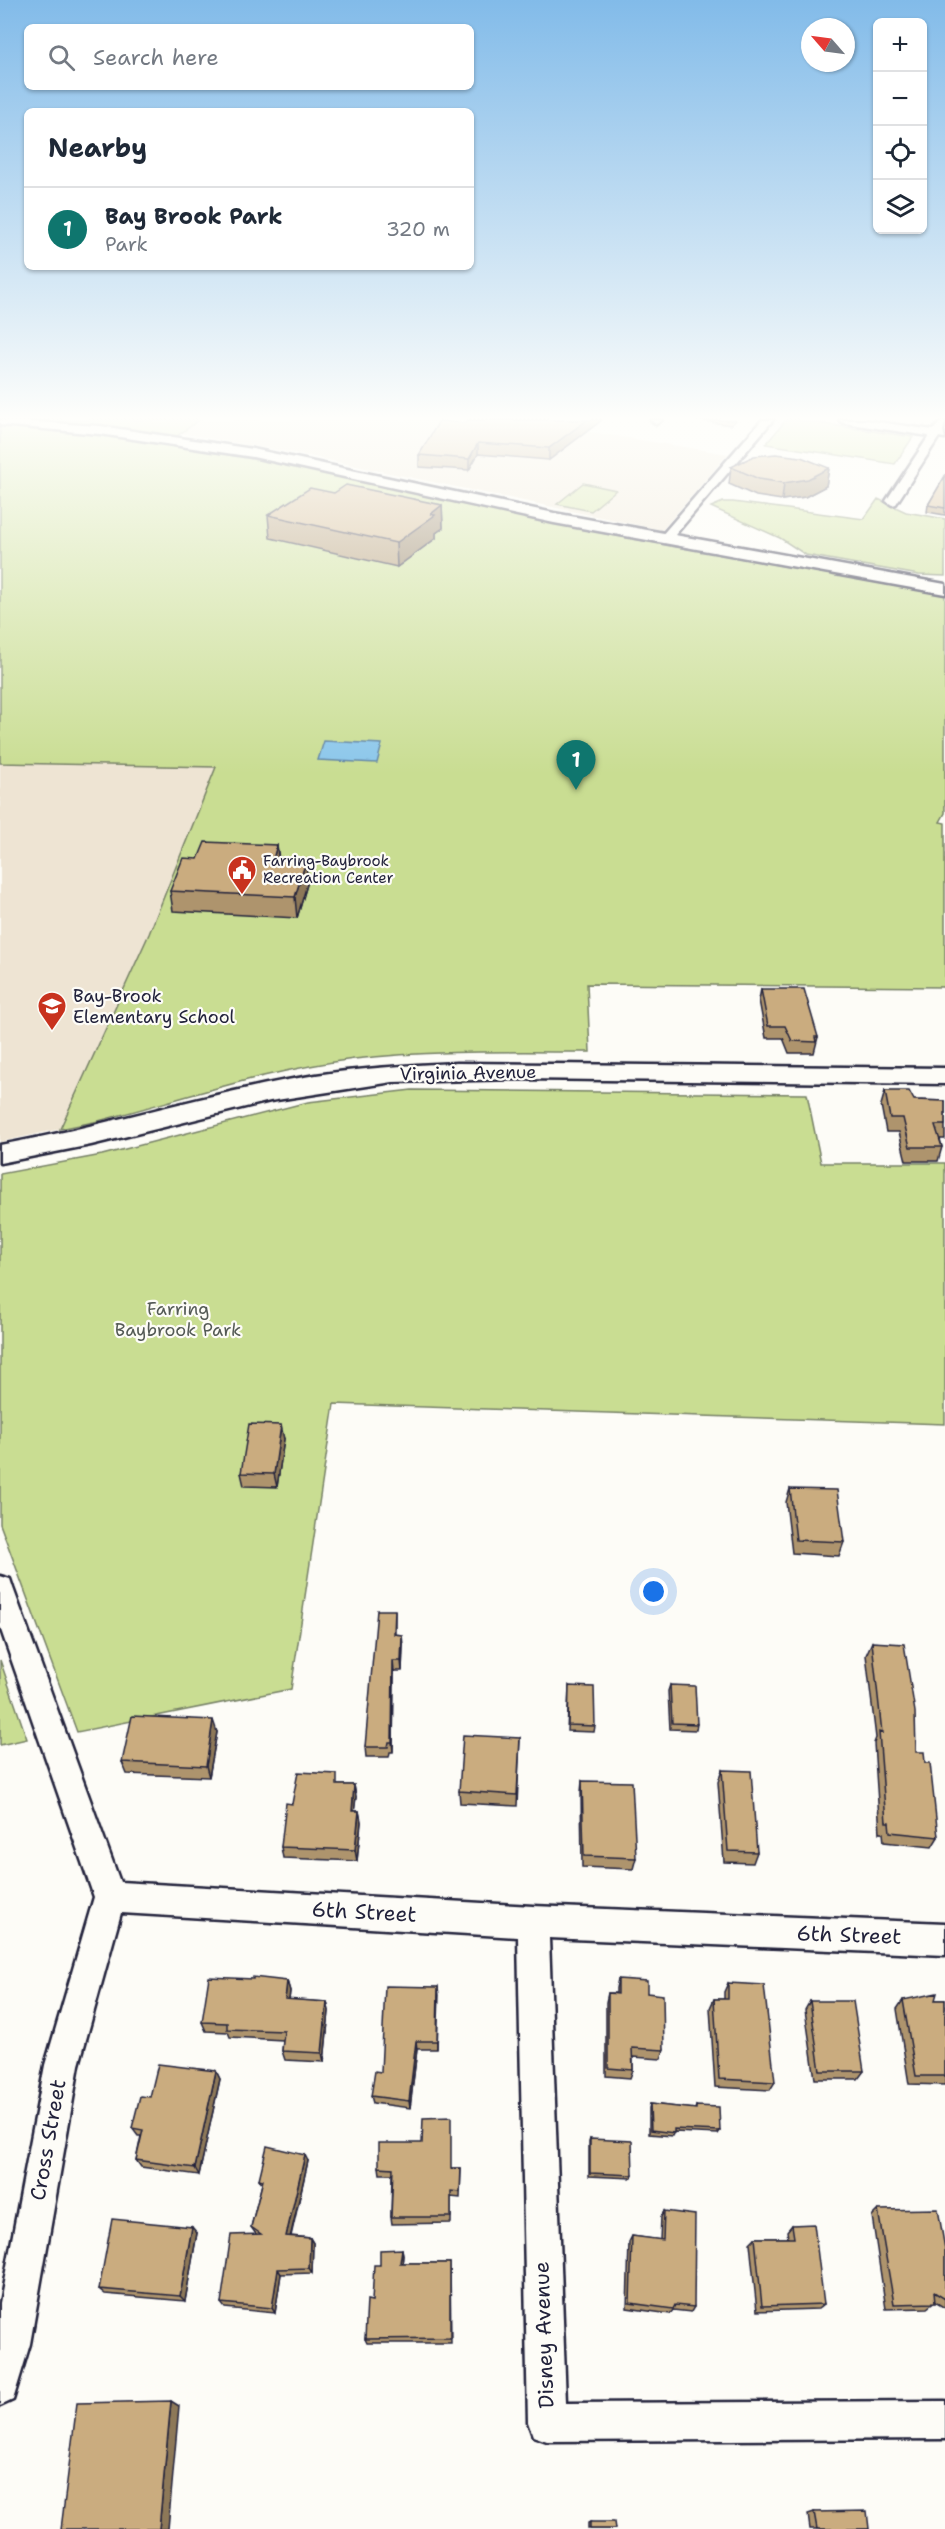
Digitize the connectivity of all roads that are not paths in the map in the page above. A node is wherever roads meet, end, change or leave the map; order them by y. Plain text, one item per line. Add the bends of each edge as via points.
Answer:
1 (660, 538) edge
2 (665, 539) joint
3 (945, 589) edge
4 (945, 1076) edge
5 (0, 1154) edge
6 (0, 1588) edge
7 (110, 1897) junction
8 (533, 1922) junction
9 (945, 1939) edge
10 (0, 2387) edge
11 (945, 2420) edge

1 - 2 street
2 - 3 street
4 - 5 street, Virginia Avenue via 412,1073 261,1094 93,1137
6 - 7 street
7 - 8 street, 6th Street
7 - 10 street, Cross Street via 62,2065
8 - 9 street, 6th Street
8 - 11 street, Disney Avenue via 547,2422

